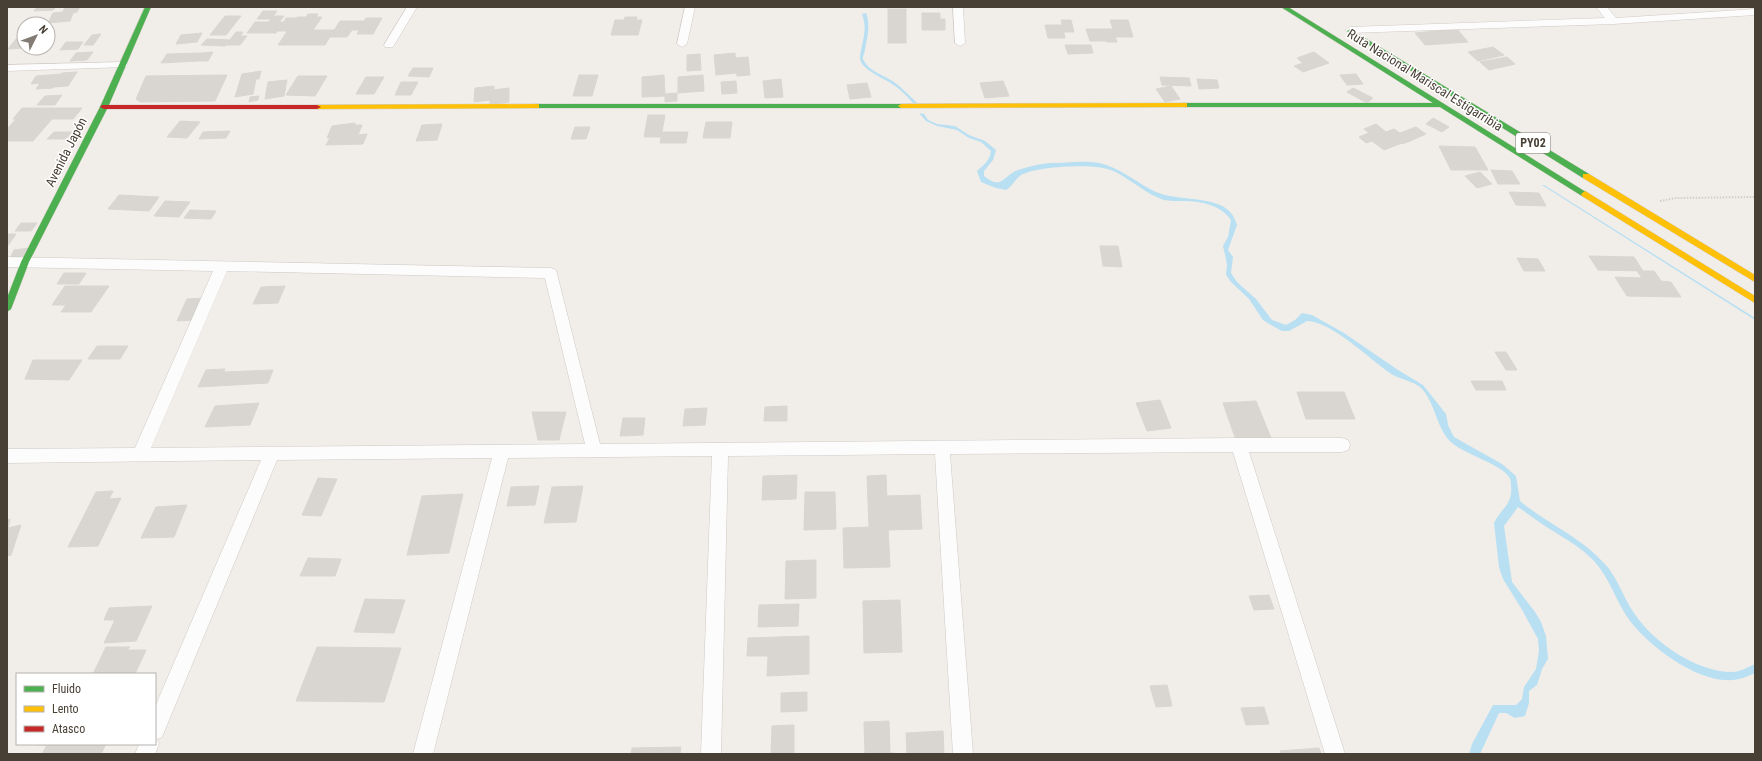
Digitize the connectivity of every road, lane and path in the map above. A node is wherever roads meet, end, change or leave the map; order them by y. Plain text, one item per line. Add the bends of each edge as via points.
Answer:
1 (148, 7) edge
2 (412, 7) edge
3 (690, 7) edge
4 (958, 7) edge
5 (1284, 7) edge
6 (1601, 7) edge
7 (1755, 12) edge
8 (1613, 21) junction
9 (1347, 28) joint
10 (960, 42) dead end
11 (682, 44) dead end
12 (390, 45) dead end
13 (122, 65) junction
14 (7, 68) edge
15 (1441, 106) junction
16 (104, 107) junction
17 (1755, 197) edge
18 (1641, 209) junction
19 (7, 262) edge
20 (25, 262) junction
21 (222, 266) junction
22 (1755, 279) edge
23 (1755, 300) edge
24 (7, 309) edge
25 (1240, 445) junction
26 (1342, 445) dead end
27 (942, 447) junction
28 (720, 449) junction
29 (594, 450) junction
30 (502, 451) junction
31 (272, 454) junction
32 (140, 455) junction
33 (7, 456) edge
34 (156, 728) edge
35 (424, 754) edge
36 (710, 754) edge
37 (963, 754) edge
38 (1335, 754) edge

1 - 13 main road, Avenida Japón
2 - 12 street
3 - 11 street
4 - 10 street
5 - 15 main road, Ruta Nacional Mariscal Estigarribia / PY02
6 - 8 street
7 - 8 street
8 - 9 street
9 - 18 main road, Ruta Nacional Mariscal Estigarribia / PY02
13 - 14 street
13 - 16 main road, Avenida Japón
15 - 16 main road
15 - 23 main road, Ruta Nacional Mariscal Estigarribia / PY02
16 - 20 main road, Avenida Japón
17 - 18 path via 1676,198
18 - 22 main road, Ruta Nacional Mariscal Estigarribia / PY02
19 - 20 street
20 - 21 street
20 - 24 main road, Avenida Japón
21 - 29 street via 551,273
21 - 32 street
25 - 26 street
25 - 27 street
25 - 38 street
27 - 28 street
27 - 37 street
28 - 29 street
28 - 36 street
29 - 30 street
30 - 31 street
30 - 35 street
31 - 32 street
31 - 34 street
32 - 33 street

